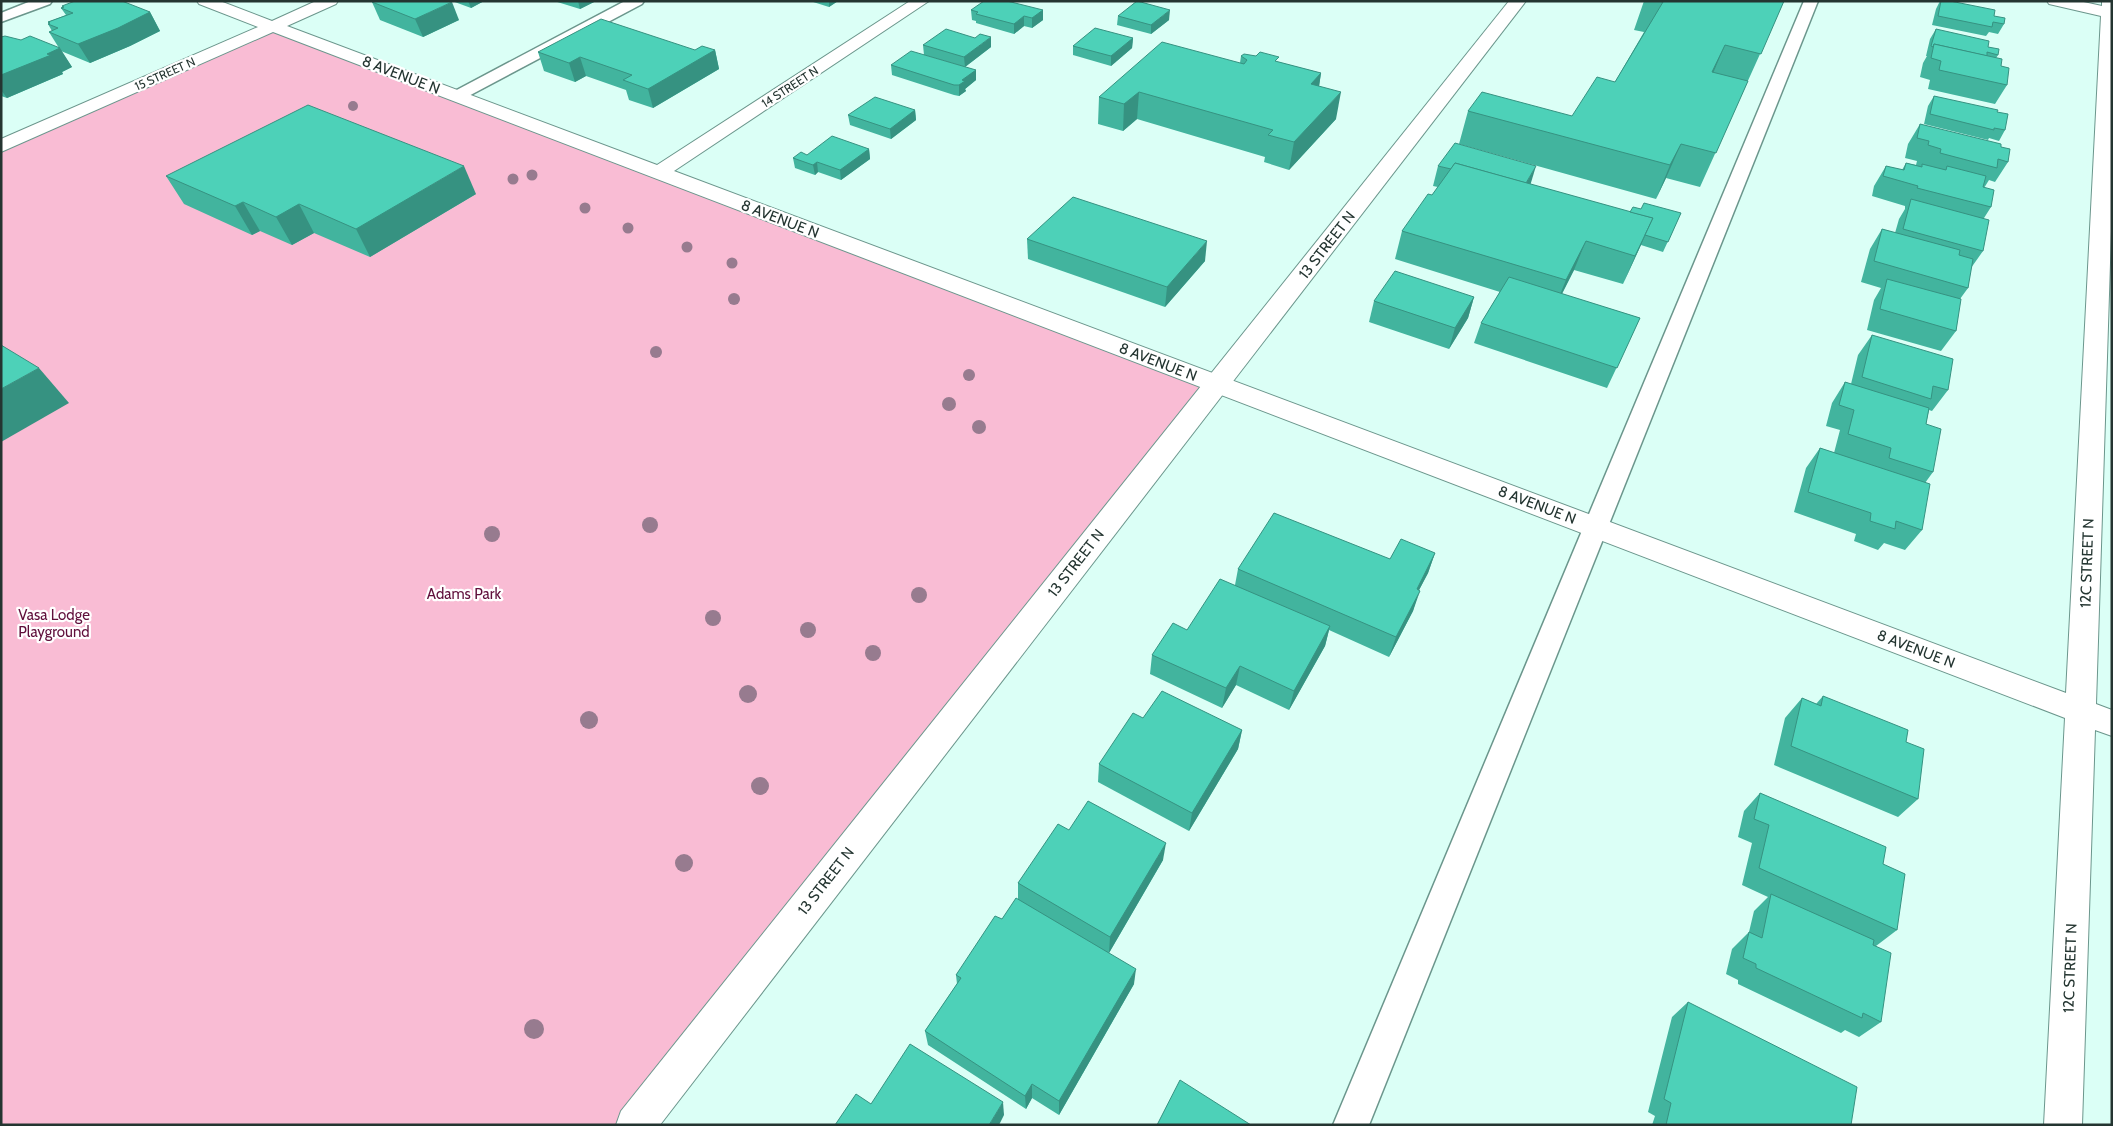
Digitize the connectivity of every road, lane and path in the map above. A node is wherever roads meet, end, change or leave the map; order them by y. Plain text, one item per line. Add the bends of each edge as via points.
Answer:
1 (45, 1) edge
2 (205, 1) edge
3 (330, 1) edge
4 (637, 1) edge
5 (921, 1) edge
6 (1518, 1) edge
7 (1811, 1) edge
8 (2055, 1) edge
9 (2110, 9) edge
10 (1, 18) edge
11 (272, 27) junction
12 (457, 96) junction
13 (1, 146) edge
14 (658, 173) junction
15 (1217, 384) junction
16 (1596, 527) junction
17 (2081, 712) junction
18 (2112, 723) edge
19 (635, 1125) edge
20 (1351, 1125) edge
21 (2063, 1125) edge

1 - 10 lane
2 - 11 street, 8 AVENUE N
3 - 11 street, 15 STREET N
4 - 12 lane
5 - 14 street, 14 STREET N
6 - 15 street, 13 STREET N
7 - 16 lane
8 - 9 street
9 - 17 street, 12C STREET N
11 - 12 street, 8 AVENUE N
11 - 13 street, 15 STREET N
12 - 14 street, 8 AVENUE N
14 - 15 street, 8 AVENUE N
15 - 16 street, 8 AVENUE N
15 - 19 street, 13 STREET N
16 - 17 street, 8 AVENUE N
16 - 20 lane
17 - 18 street, 8 AVENUE N
17 - 21 street, 12C STREET N

